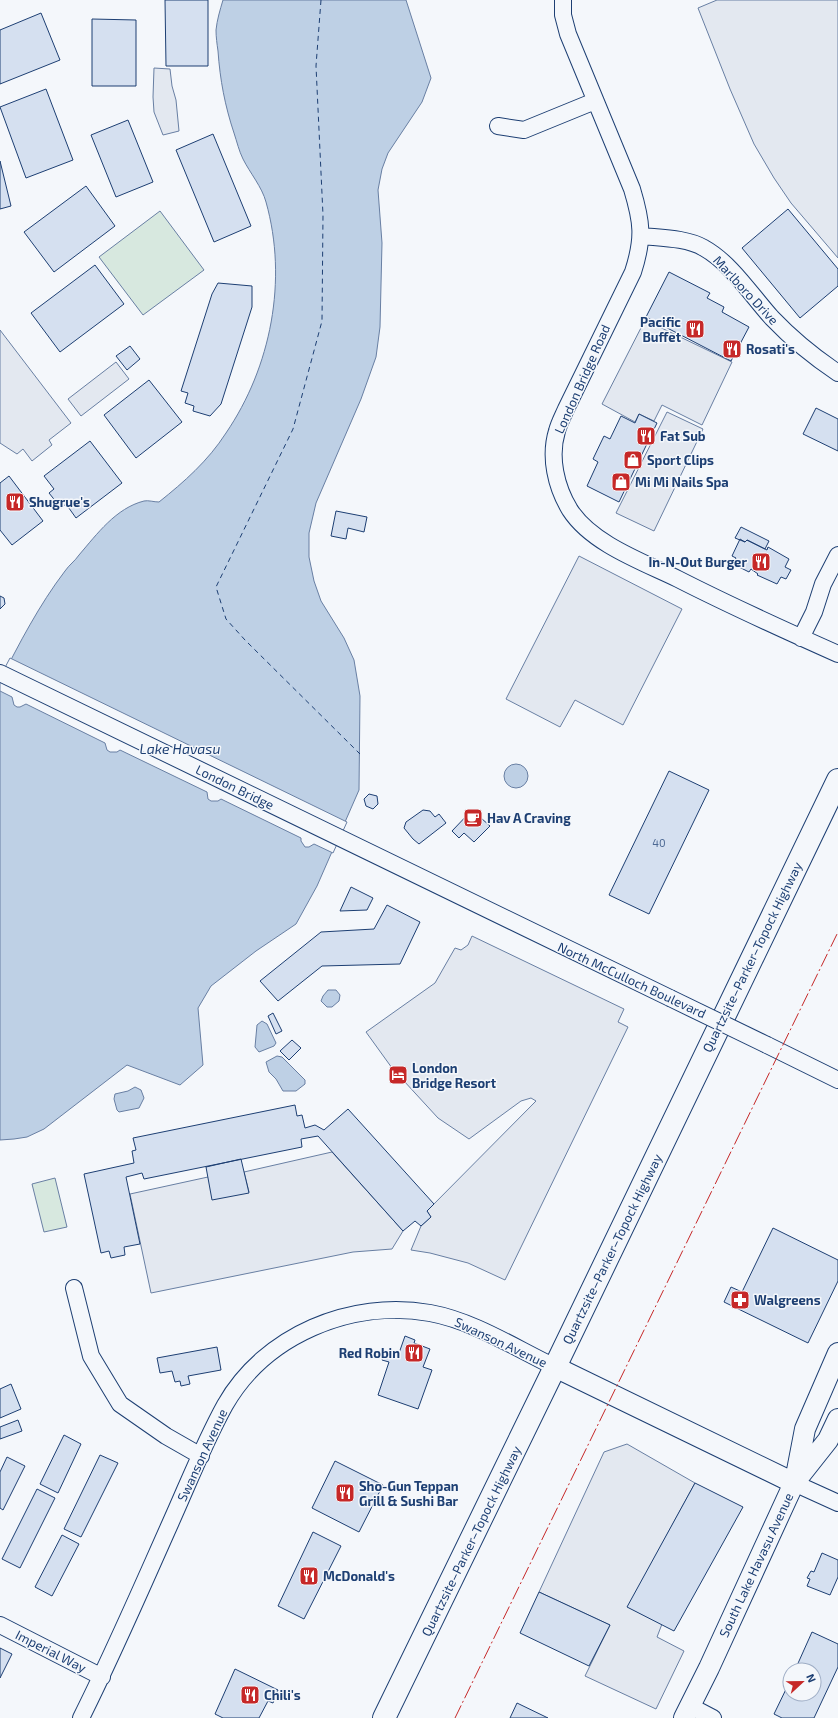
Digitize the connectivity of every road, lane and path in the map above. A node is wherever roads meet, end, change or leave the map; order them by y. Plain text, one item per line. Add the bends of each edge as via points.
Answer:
1 (563, 0) edge
2 (595, 101) junction
3 (498, 126) dead end
4 (642, 236) junction
5 (838, 372) edge
6 (838, 555) edge
7 (801, 638) junction
8 (838, 654) edge
9 (0, 673) edge
10 (838, 780) edge
11 (448, 890) joint
12 (838, 1080) edge
13 (74, 1288) dead end
14 (838, 1353) edge
15 (555, 1367) junction
16 (838, 1420) edge
17 (201, 1456) junction
18 (794, 1483) junction
19 (838, 1503) edge
20 (0, 1625) edge
21 (102, 1678) junction
22 (687, 1712) edge
23 (81, 1718) edge
24 (384, 1718) edge
25 (713, 1718) edge

1 - 2 street, London Bridge Road via 563,15 568,34
2 - 3 street via 524,130
2 - 4 street, London Bridge Road via 632,190
4 - 5 street, Marlboro Drive via 704,247 729,269 789,335 818,360
4 - 7 street, London Bridge Road via 633,272 557,431 553,451 560,491 570,510 586,529 605,542
6 - 7 street
7 - 8 street, London Bridge Road
9 - 11 street, London Bridge
10 - 15 highway, Quartzsite–Parker–Topock Highway
11 - 12 street, North McCulloch Boulevard, bridge
13 - 17 street via 91,1356 120,1404 166,1436
14 - 18 main road via 805,1429
15 - 17 street, Swanson Avenue via 464,1322 447,1317 396,1309 346,1315 298,1334 257,1365 240,1383 225,1405
15 - 18 main road, Swanson Avenue
15 - 24 highway, Quartzsite–Parker–Topock Highway
16 - 18 main road, South Lake Havasu Avenue via 828,1440
17 - 21 street, Swanson Avenue
18 - 19 street, Swanson Avenue
18 - 22 main road, South Lake Havasu Avenue
20 - 21 street, Imperial Way
21 - 23 street, Swanson Avenue
22 - 25 street

